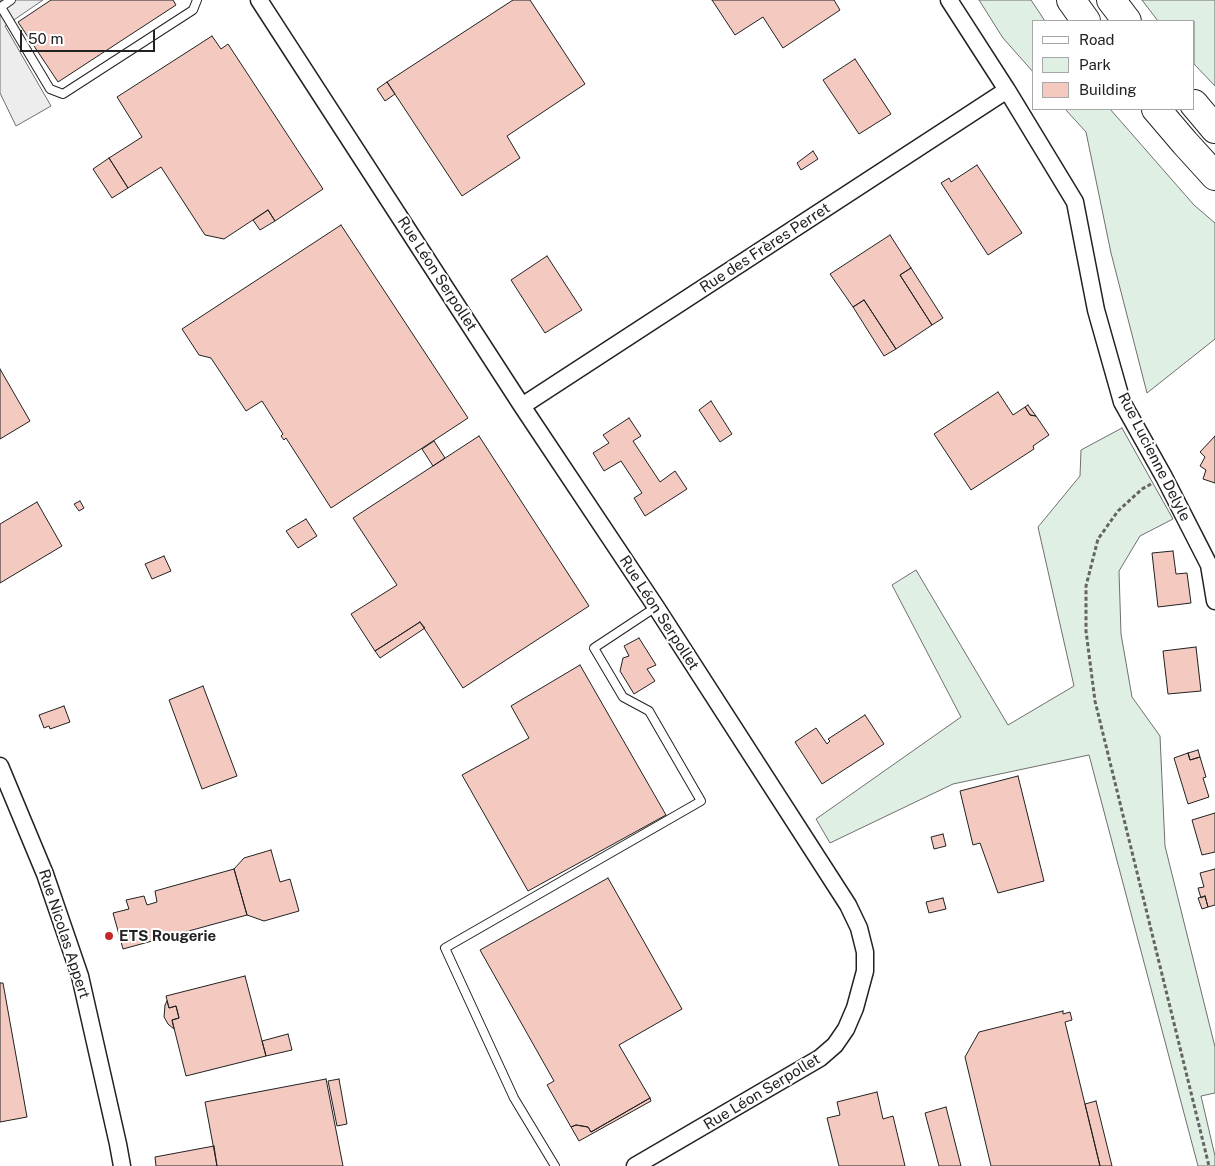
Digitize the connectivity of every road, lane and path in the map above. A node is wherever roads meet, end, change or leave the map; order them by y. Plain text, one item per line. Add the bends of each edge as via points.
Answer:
1 (11, 0) edge
2 (197, 0) edge
3 (949, 0) edge
4 (1071, 0) edge
5 (1111, 0) edge
6 (261, 1) edge
7 (1085, 20) edge
8 (1126, 20) edge
9 (1007, 90) junction
10 (1195, 105) edge
11 (1157, 110) edge
12 (1215, 129) edge
13 (1215, 176) edge
14 (522, 406) junction
15 (1164, 477) junction
16 (1213, 580) edge
17 (1215, 601) edge
18 (656, 608) junction
19 (0, 766) edge
20 (122, 1166) edge
21 (555, 1166) edge
22 (635, 1166) edge
23 (1209, 1166) edge

1 - 2 lane via 1,7 50,89 63,94 194,10
3 - 9 street, Rue Lucienne Delyle
4 - 7 highway
5 - 8 highway
6 - 14 street, Rue Léon Serpollet
9 - 14 street, Rue des Frères Perret
9 - 15 street, Rue Lucienne Delyle via 1075,202 1096,310 1122,402
10 - 12 highway
11 - 13 highway
14 - 18 street, Rue Léon Serpollet
15 - 16 street, Rue Lucienne Delyle via 1209,565
15 - 23 path via 1142,489 1118,512 1098,539 1086,586 1086,632 1095,701
16 - 17 street, Rue Lucienne Delyle
18 - 21 lane via 594,648 623,697 649,711 701,801 444,948 514,1098
18 - 22 street, Rue Léon Serpollet via 848,905 859,928 865,952 865,971 846,1029 820,1058
19 - 20 street, Rue Nicolas Appert via 45,874 80,976

